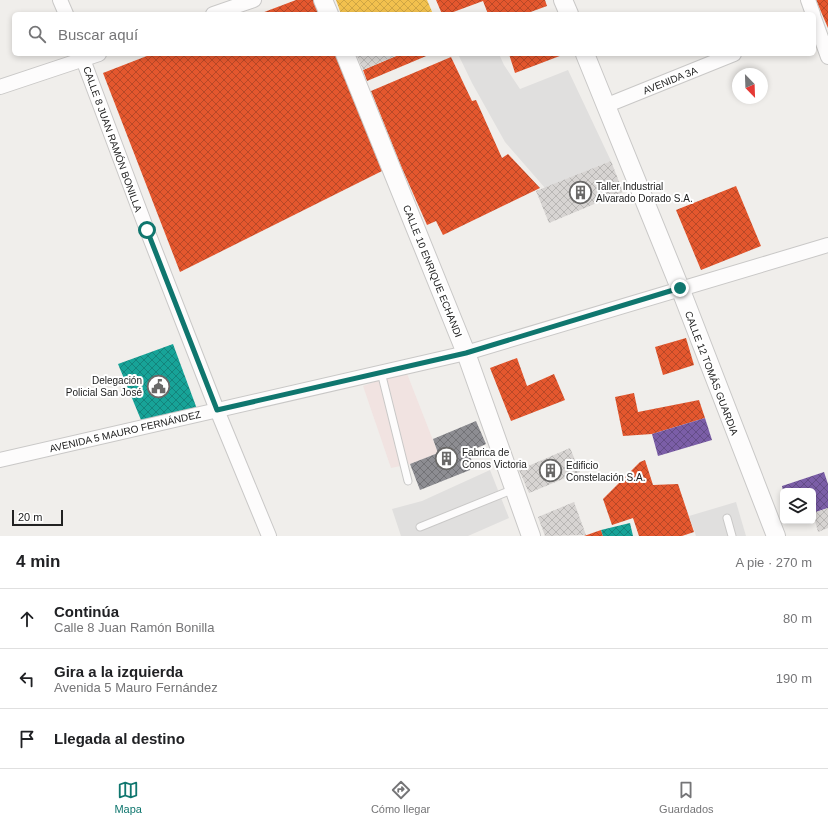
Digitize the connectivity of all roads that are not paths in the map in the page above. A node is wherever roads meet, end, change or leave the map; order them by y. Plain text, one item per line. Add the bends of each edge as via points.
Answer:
1 (60, 0) edge
2 (254, 0) edge
3 (323, 0) edge
4 (564, 0) edge
5 (808, 0) edge
6 (65, 12) edge
7 (219, 12) edge
8 (328, 12) edge
9 (568, 12) edge
10 (812, 12) edge
11 (816, 24) edge
12 (346, 56) edge
13 (586, 56) edge
14 (729, 56) edge
15 (82, 57) edge
16 (828, 57) edge
17 (0, 88) edge
18 (605, 106) junction
19 (828, 245) edge
20 (680, 288) junction
21 (466, 353) junction
22 (381, 372) junction
23 (217, 410) junction
24 (0, 460) edge
25 (408, 481) dead end
26 (514, 489) junction
27 (727, 518) dead end
28 (420, 527) dead end
29 (269, 536) edge
30 (531, 536) edge
31 (732, 536) edge
32 (776, 536) edge

1 - 6 street
2 - 7 street
3 - 8 street
4 - 9 street
5 - 10 street
11 - 16 street
12 - 21 street, CALLE 10 ENRIQUE ECHANDI
13 - 18 street, CALLE 12 TOMÁS GUARDIA
14 - 18 street, AVENIDA 3A
15 - 17 street
15 - 23 street, CALLE 8 JUAN RAMÓN BONILLA
18 - 20 street, CALLE 12 TOMÁS GUARDIA
19 - 20 street, AVENIDA 5 MAURO FERNÁNDEZ
20 - 21 street, AVENIDA 5 MAURO FERNÁNDEZ
20 - 32 street, CALLE 12 TOMÁS GUARDIA
21 - 22 street, AVENIDA 5 MAURO FERNÁNDEZ
21 - 26 street, CALLE 10 ENRIQUE ECHANDI
22 - 23 street, AVENIDA 5 MAURO FERNÁNDEZ
22 - 25 lane
23 - 24 street, AVENIDA 5 MAURO FERNÁNDEZ
23 - 29 street, CALLE 8 JUAN RAMÓN BONILLA
26 - 28 lane
26 - 30 street, CALLE 10 ENRIQUE ECHANDI
27 - 31 lane

